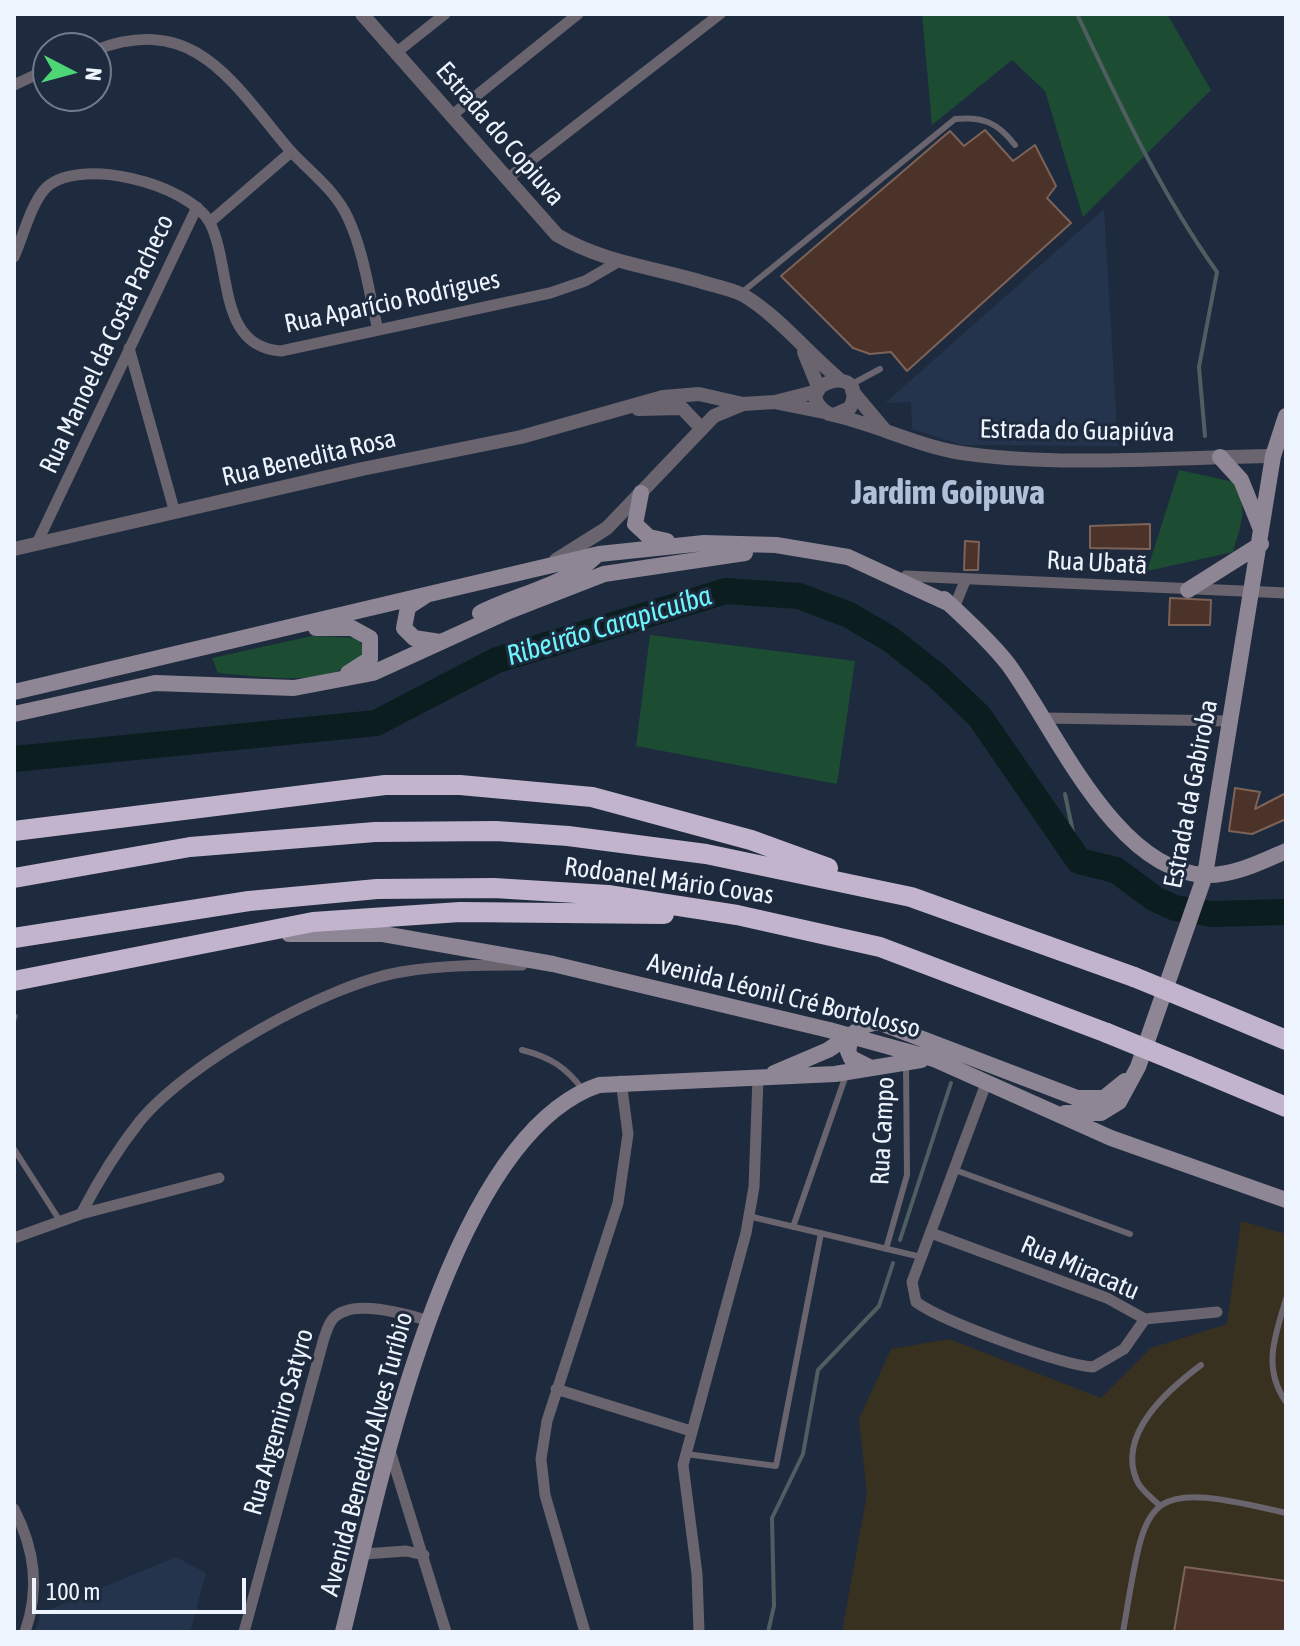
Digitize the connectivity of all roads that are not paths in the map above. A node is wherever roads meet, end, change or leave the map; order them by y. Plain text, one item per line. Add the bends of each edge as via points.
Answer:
1 (362, 14) edge
2 (445, 14) edge
3 (578, 14) edge
4 (720, 14) edge
5 (112, 45) edge
6 (397, 52) junction
7 (451, 116) junction
8 (1015, 145) dead end
9 (291, 152) junction
10 (507, 179) junction
11 (197, 207) junction
12 (210, 222) junction
13 (14, 257) edge
14 (618, 262) junction
15 (740, 294) junction
16 (378, 330) junction
17 (129, 348) junction
18 (802, 348) junction
19 (880, 369) dead end
20 (847, 385) junction
21 (818, 390) junction
22 (775, 402) junction
23 (743, 404) junction
24 (614, 410) junction
25 (829, 413) junction
26 (1286, 416) edge
27 (701, 428) junction
28 (884, 430) junction
29 (1280, 456) edge
30 (1220, 457) junction
31 (639, 495) junction
32 (175, 513) junction
33 (1262, 539) junction
34 (37, 543) junction
35 (704, 543) junction
36 (14, 549) edge
37 (599, 554) junction
38 (826, 554) junction
39 (535, 571) junction
40 (883, 571) junction
41 (906, 576) junction
42 (965, 581) junction
43 (1188, 590) junction
44 (433, 591) junction
45 (1252, 593) junction
46 (1286, 593) edge
47 (952, 606) junction
48 (294, 628) junction
49 (442, 641) junction
50 (325, 684) junction
51 (14, 692) edge
52 (14, 714) edge
53 (1044, 718) junction
54 (1231, 721) junction
55 (14, 831) edge
56 (1286, 851) edge
57 (1205, 875) junction
58 (14, 878) edge
59 (911, 897) junction
60 (737, 915) junction
61 (248, 937) junction
62 (14, 938) edge
63 (553, 964) junction
64 (14, 981) edge
65 (851, 1037) junction
66 (1286, 1040) edge
67 (522, 1050) dead end
68 (934, 1059) junction
69 (906, 1061) junction
70 (869, 1067) junction
71 (1138, 1067) junction
72 (847, 1072) junction
73 (761, 1078) junction
74 (621, 1081) junction
75 (987, 1081) junction
76 (583, 1090) junction
77 (1286, 1107) edge
78 (1052, 1112) junction
79 (14, 1149) edge
80 (955, 1170) junction
81 (219, 1178) dead end
82 (1286, 1200) edge
83 (81, 1214) junction
84 (748, 1216) junction
85 (60, 1221) junction
86 (793, 1227) junction
87 (821, 1233) junction
88 (931, 1233) junction
89 (1130, 1234) dead end
90 (14, 1238) edge
91 (886, 1249) junction
92 (921, 1257) junction
93 (1286, 1299) edge
94 (1217, 1312) dead end
95 (1145, 1319) junction
96 (427, 1320) junction
97 (1201, 1365) dead end
98 (556, 1389) junction
99 (1286, 1402) edge
100 (691, 1431) junction
101 (390, 1451) junction
102 (685, 1454) junction
103 (1158, 1504) junction
104 (14, 1509) edge
105 (1286, 1513) edge
106 (364, 1554) junction
107 (424, 1555) junction
108 (25, 1632) edge
109 (244, 1632) edge
110 (343, 1632) edge
111 (446, 1632) edge
112 (585, 1632) edge
113 (699, 1632) edge
114 (1123, 1632) edge

1 - 6 street, Estrada do Copiuva
2 - 6 street
3 - 7 street
4 - 10 street
5 - 9 street via 160,40 200,51 219,66
6 - 7 street, Estrada do Copiuva
7 - 10 street, Estrada do Copiuva
8 - 15 lane via 1000,127 976,117 955,119
9 - 12 street
9 - 16 street via 333,194 348,218
10 - 14 street, Estrada do Copiuva via 557,235
11 - 12 street, Rua Aparício Rodrigues
11 - 13 street, Rua Aparício Rodrigues via 159,185 73,174 44,189
11 - 17 street, Rua Manoel da Costa Pacheco
12 - 16 street, Rua Aparício Rodrigues via 239,329 249,343 281,351
14 - 15 street
14 - 16 street, Rua Aparício Rodrigues via 550,293
15 - 18 street via 768,312
17 - 32 street
17 - 34 street, Rua Manoel da Costa Pacheco
18 - 20 street
18 - 21 street
19 - 20 lane
20 - 21 street via 827,381
20 - 25 street via 850,408
20 - 28 street
21 - 22 street, Rua Benedita Rosa
21 - 25 street via 817,399
22 - 23 street, Rua Benedita Rosa
22 - 25 street, Rua Benedita Rosa
23 - 24 street, Rua Benedita Rosa via 686,394
23 - 27 street, Rua Benedita Rosa
24 - 27 street, Rua Benedita Rosa via 682,408
24 - 32 street, Rua Benedita Rosa via 521,437
25 - 28 street, Estrada do Guapiúva
26 - 29 main road, Estrada da Gabiroba
27 - 31 street
28 - 30 street, Estrada do Guapiúva via 972,455
29 - 30 street, Estrada do Guapiúva
29 - 33 main road, Estrada da Gabiroba
30 - 33 main road via 1241,480
31 - 35 main road via 634,515 640,531 659,541
31 - 37 street
31 - 39 street via 587,543
32 - 34 street, Rua Benedita Rosa
33 - 43 main road
33 - 45 main road, Estrada da Gabiroba
34 - 36 street, Rua Benedita Rosa
35 - 37 main road
35 - 38 main road via 776,545
37 - 39 main road
37 - 49 main road via 568,577 517,594 463,622
38 - 40 main road
38 - 49 main road via 740,553 604,574
39 - 44 main road
40 - 41 main road
40 - 47 main road
41 - 42 street, Rua Ubatã
41 - 47 main road
42 - 43 street, Rua Ubatã
42 - 47 street
43 - 45 street, Rua Ubatã
44 - 48 main road
44 - 49 main road via 408,607 403,622 408,636
45 - 46 street, Rua Ubatã
45 - 54 main road, Estrada da Gabiroba
47 - 53 main road via 1006,662
48 - 50 main road via 352,628 370,638 367,663
48 - 51 main road
49 - 50 main road via 373,673
50 - 52 main road via 294,688 155,683
53 - 54 street
53 - 57 main road via 1121,832 1153,857
54 - 57 main road, Estrada da Gabiroba
55 - 59 highway via 385,785 460,785 592,797 751,840
56 - 57 main road via 1248,867
57 - 71 main road, Estrada da Gabiroba
58 - 59 highway, Rodoanel Mário Covas via 190,847 375,832 496,831 706,854
59 - 66 highway, Rodoanel Mário Covas, bridge via 1134,977
60 - 61 highway via 460,912 313,922
60 - 62 highway, Rodoanel Mário Covas via 546,890 377,889 249,901
60 - 77 highway, Rodoanel Mário Covas, bridge via 880,947
61 - 63 main road, Avenida Léonil Cré Bortolosso via 383,934
61 - 64 highway
63 - 65 main road, Avenida Léonil Cré Bortolosso
63 - 83 street via 460,965 399,973 357,984 290,1014 186,1078 141,1119
65 - 68 main road, Avenida Léonil Cré Bortolosso
65 - 70 main road via 851,1058
65 - 71 main road, Avenida Benedito Alves Turíbio via 866,1025 891,1025 1092,1100 1114,1093
65 - 73 main road, Avenida Benedito Alves Turíbio
67 - 76 lane via 557,1062
68 - 69 main road, Avenida Benedito Alves Turíbio
68 - 75 main road, Avenida Léonil Cré Bortolosso
69 - 70 main road, Avenida Benedito Alves Turíbio
69 - 91 lane, Rua Campo via 907,1175
70 - 72 main road, Avenida Benedito Alves Turíbio
71 - 78 main road, Estrada da Gabiroba via 1110,1109 1091,1115
72 - 73 main road, Avenida Benedito Alves Turíbio
72 - 86 lane, Rua Campo
73 - 74 main road, Avenida Benedito Alves Turíbio
73 - 84 street
74 - 76 main road, Avenida Benedito Alves Turíbio
74 - 98 street via 626,1166 608,1243
75 - 78 main road, Avenida Léonil Cré Bortolosso
75 - 80 street
76 - 96 main road, Avenida Benedito Alves Turíbio via 519,1145 500,1172
78 - 82 main road, Avenida Léonil Cré Bortolosso
79 - 85 lane
80 - 88 street
80 - 89 lane
81 - 83 street
83 - 85 street
84 - 86 lane
84 - 100 street
85 - 90 street
86 - 87 lane
87 - 91 lane
87 - 102 lane via 776,1466
88 - 92 street
88 - 95 street, Rua Miracatu via 1107,1298
91 - 92 lane
92 - 95 street via 911,1290 923,1308 1076,1365 1103,1364 1124,1349
93 - 99 lane via 1270,1359
94 - 95 street, Rua Miracatu
96 - 101 main road, Avenida Benedito Alves Turíbio
96 - 109 street, Rua Argemiro Satyro via 359,1309 332,1319
97 - 103 lane via 1163,1393 1139,1431 1137,1482
98 - 100 street
98 - 112 street via 541,1459 545,1495
100 - 102 street
101 - 106 main road, Avenida Benedito Alves Turíbio
101 - 107 street
102 - 113 street
103 - 105 lane via 1171,1498 1211,1497
103 - 114 lane via 1137,1548
104 - 108 street via 36,1583
106 - 107 street
106 - 110 main road, Avenida Benedito Alves Turíbio
107 - 111 street

